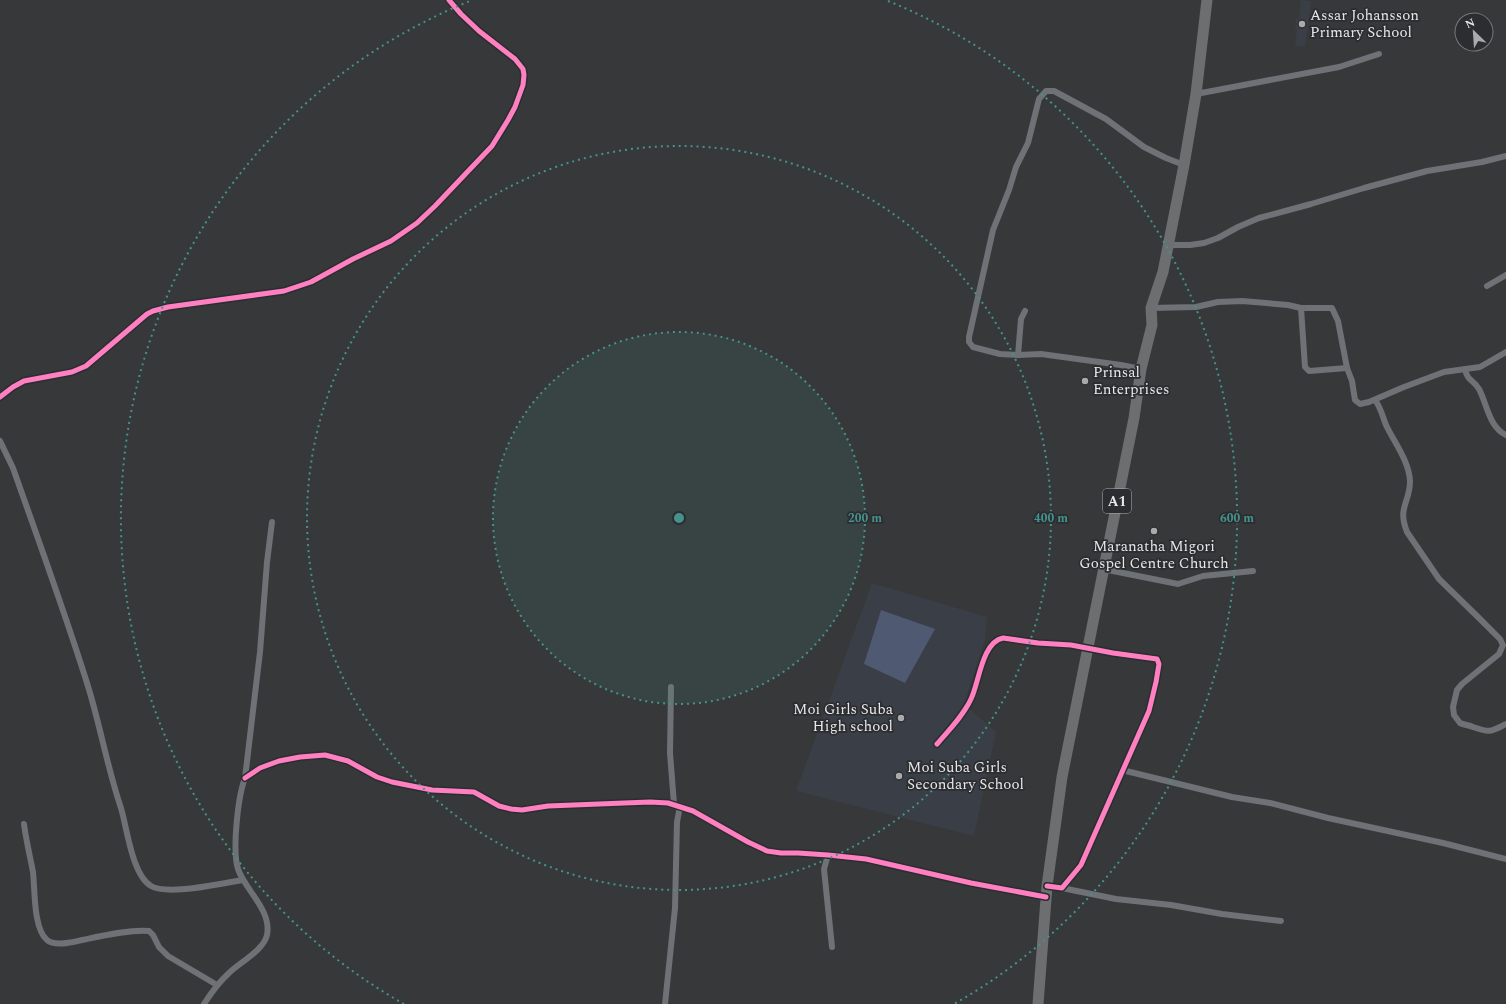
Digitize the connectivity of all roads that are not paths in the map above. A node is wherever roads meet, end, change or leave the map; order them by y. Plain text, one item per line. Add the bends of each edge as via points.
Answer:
1 (449, 0) edge
2 (1207, 0) edge
3 (1380, 54) dead end
4 (1196, 94) junction
5 (1506, 156) edge
6 (1184, 165) junction
7 (1169, 245) junction
8 (1506, 276) edge
9 (1487, 286) dead end
10 (1151, 308) junction
11 (1301, 308) junction
12 (1025, 311) dead end
13 (1506, 352) edge
14 (1018, 355) junction
15 (1347, 368) junction
16 (1141, 369) junction
17 (1465, 369) junction
18 (0, 397) edge
19 (1375, 400) junction
20 (1506, 435) edge
21 (0, 441) edge
22 (272, 522) dead end
23 (1103, 569) junction
24 (1253, 571) dead end
25 (1088, 648) junction
26 (671, 687) dead end
27 (1506, 724) edge
28 (937, 744) dead end
29 (1122, 770) junction
30 (245, 778) junction
31 (677, 805) junction
32 (24, 824) dead end
33 (828, 855) junction
34 (1506, 859) edge
35 (243, 880) junction
36 (1062, 888) junction
37 (1046, 891) junction
38 (1281, 921) dead end
39 (832, 947) dead end
40 (217, 985) junction
41 (204, 1004) edge
42 (665, 1004) edge
43 (1038, 1004) edge

1 - 18 street via 480,31 515,58 523,69 523,85 515,107 492,146 420,221 391,241 302,286 153,311 86,366 72,372 24,381
2 - 4 highway, A1
3 - 4 street via 1339,67
4 - 6 highway, A1
5 - 7 street via 1427,171 1351,191 1259,218 1204,243
6 - 7 highway, A1
6 - 14 street via 1144,147 1106,119 1054,91 1046,91 1039,99 1028,143 1016,167 993,230 969,337 973,348
7 - 10 highway, A1
8 - 9 street
10 - 11 street via 1196,307 1218,302 1242,301
10 - 16 highway, A1 via 1152,325
11 - 15 street via 1333,309 1338,321
11 - 15 street via 1305,367 1309,371
12 - 14 street via 1021,319
13 - 17 street via 1480,367
14 - 16 street via 1041,354
15 - 19 street via 1355,400 1364,404
16 - 23 highway, A1 via 1134,418
17 - 19 street via 1444,372
17 - 20 street via 1468,379 1479,389 1491,420 1497,429
19 - 27 street via 1381,407 1385,423 1410,481 1403,512 1407,532 1439,579 1500,639 1503,645 1498,654 1462,684 1455,695 1453,712 1460,724 1483,731 1492,731
21 - 35 street via 13,468 87,682 132,852 141,876 151,886 159,889 195,888
22 - 30 street
23 - 24 street via 1178,584 1203,576
23 - 25 highway, A1
25 - 28 street via 999,639 992,644 983,661 971,699
25 - 29 street via 1155,658 1159,661 1151,703
25 - 37 highway, A1 via 1062,777
26 - 31 street via 670,753
29 - 34 street
29 - 36 street via 1081,865
30 - 31 street via 274,763 325,755 348,761 392,782 432,790 474,792 499,806 511,809 650,802
30 - 35 street via 236,841 236,858
31 - 33 street via 767,851
31 - 42 street via 674,915
32 - 40 street via 37,916 46,940 71,942 149,931 168,956
33 - 37 street via 866,859 964,882
33 - 39 street via 824,869
35 - 40 street via 263,912 268,934 265,941
36 - 37 street
36 - 38 street via 1116,899
37 - 43 highway, A1
40 - 41 street

